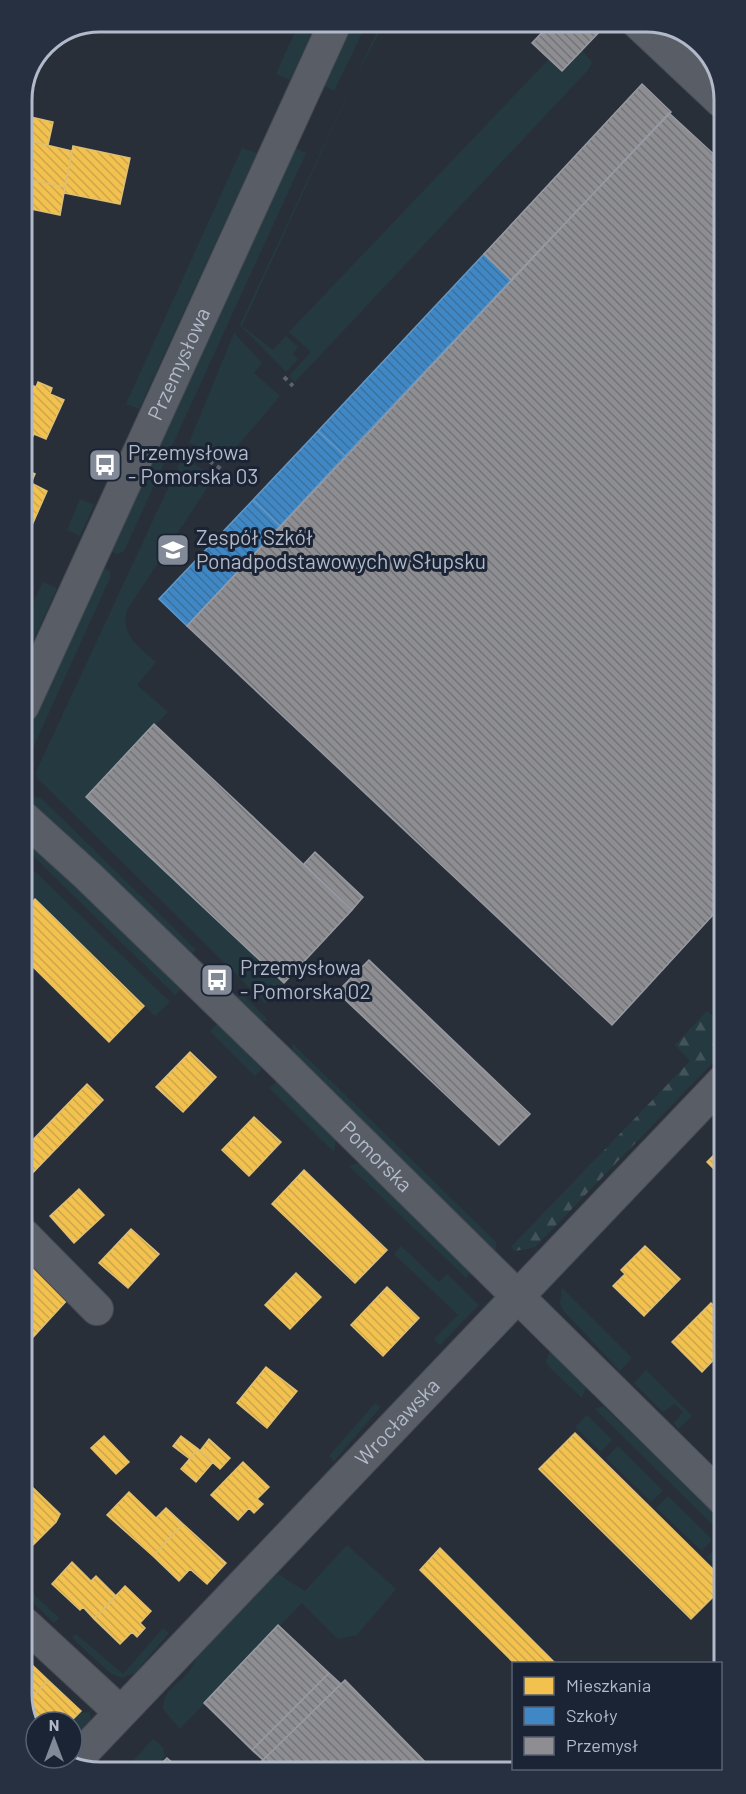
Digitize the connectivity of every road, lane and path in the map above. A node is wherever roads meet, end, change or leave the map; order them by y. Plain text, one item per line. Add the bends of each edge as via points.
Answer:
1 (331, 31) edge
2 (648, 32) edge
3 (714, 93) edge
4 (284, 377) dead end
5 (293, 386) dead end
6 (202, 456) dead end
7 (221, 469) dead end
8 (32, 686) edge
9 (32, 825) edge
10 (714, 1090) edge
11 (32, 1243) edge
12 (518, 1297) junction
13 (97, 1309) dead end
14 (714, 1491) edge
15 (32, 1630) edge
16 (120, 1712) junction
17 (84, 1751) edge

1 - 8 street, Przemysłowa
2 - 3 street
4 - 5 path
6 - 7 path
9 - 12 street, Pomorska via 271,1053
10 - 12 street, Wrocławska
11 - 13 street
12 - 14 street, Pomorska
12 - 16 street, Wrocławska
15 - 16 street
16 - 17 street, Wrocławska

